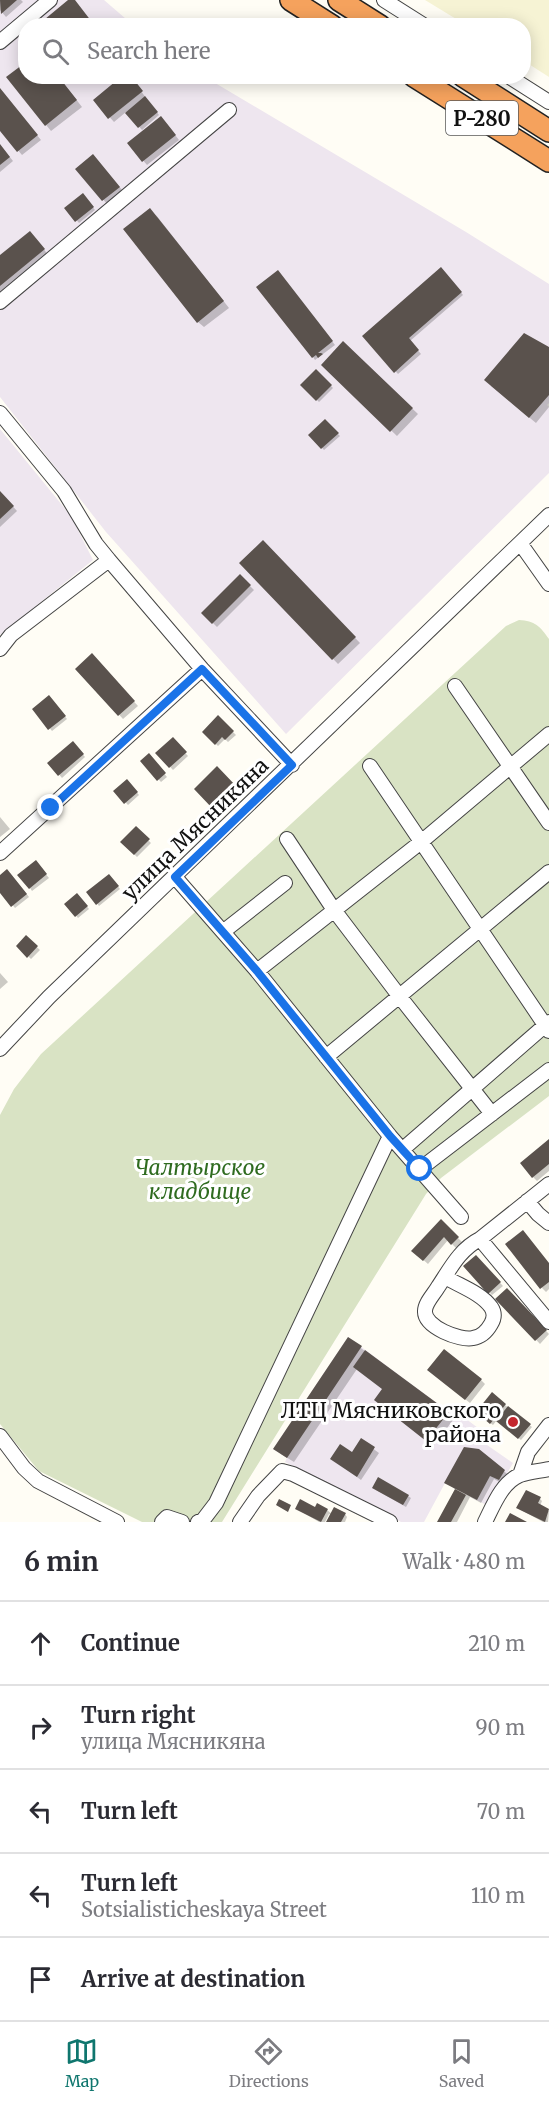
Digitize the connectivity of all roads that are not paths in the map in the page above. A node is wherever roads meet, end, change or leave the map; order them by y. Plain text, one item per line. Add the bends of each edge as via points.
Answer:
1 (50, 0) edge
2 (291, 0) edge
3 (339, 0) edge
4 (384, 0) edge
5 (29, 18) edge
6 (319, 18) edge
7 (367, 18) edge
8 (412, 18) edge
9 (18, 27) edge
10 (0, 42) edge
11 (427, 84) edge
12 (476, 84) edge
13 (521, 84) edge
14 (549, 102) edge
15 (229, 110) dead end
16 (549, 131) edge
17 (549, 161) edge
18 (0, 302) edge
19 (0, 413) edge
20 (549, 515) edge
21 (520, 543) junction
22 (109, 560) junction
23 (549, 584) edge
24 (0, 649) edge
25 (202, 669) junction
26 (455, 686) dead end
27 (549, 734) edge
28 (292, 765) junction
29 (510, 765) junction
30 (370, 766) dead end
31 (549, 823) edge
32 (287, 839) dead end
33 (421, 842) junction
34 (0, 853) edge
35 (549, 873) edge
36 (175, 877) junction
37 (285, 883) dead end
38 (334, 910) junction
39 (480, 930) junction
40 (224, 931) junction
41 (257, 971) junction
42 (400, 997) junction
43 (548, 1026) edge
44 (0, 1049) edge
45 (326, 1058) junction
46 (549, 1070) edge
47 (474, 1089) junction
48 (492, 1114) junction
49 (390, 1136) junction
50 (403, 1149) junction
51 (420, 1169) junction
52 (549, 1184) edge
53 (528, 1201) junction
54 (461, 1217) dead end
55 (549, 1223) edge
56 (480, 1239) junction
57 (445, 1277) junction
58 (549, 1322) edge
59 (549, 1425) edge
60 (0, 1436) edge
61 (549, 1470) edge
62 (520, 1475) junction
63 (117, 1522) edge
64 (162, 1522) edge
65 (182, 1522) edge
66 (198, 1522) edge
67 (240, 1522) edge
68 (390, 1522) edge
69 (485, 1522) edge

1 - 5 street
2 - 6 highway
3 - 7 highway
4 - 8 street
9 - 10 street
11 - 17 highway, Р-280
12 - 16 highway, Р-280
13 - 14 street
15 - 18 street
19 - 22 street via 64,491
20 - 21 street, улица Мясникяна
21 - 23 street
21 - 28 street, улица Мясникяна
22 - 24 street via 11,634
22 - 25 street
25 - 28 street
25 - 34 street
26 - 29 street
27 - 29 street
28 - 36 street, улица Мясникяна
29 - 31 street
29 - 33 street
30 - 33 street
32 - 38 street
33 - 38 street
33 - 39 street
35 - 39 street
36 - 40 street
36 - 44 street, улица Мясникяна
37 - 40 street
38 - 41 street
38 - 42 street
39 - 42 street
39 - 43 street
40 - 41 street
41 - 45 street
42 - 45 street
42 - 47 street
43 - 47 street
45 - 49 street
46 - 48 street
47 - 48 street
47 - 50 street
48 - 51 street
49 - 50 street
49 - 66 street via 216,1503
50 - 51 street
51 - 54 street
52 - 53 street
53 - 55 street
53 - 56 street
56 - 57 street via 463,1250
56 - 58 street
57 - 57 street via 425,1308 429,1322 464,1338 475,1338 485,1332 493,1322 491,1306
59 - 62 street via 528,1452
60 - 63 street via 38,1481
61 - 62 street
62 - 69 street via 508,1483
64 - 65 street via 167,1517
67 - 68 street via 282,1471

